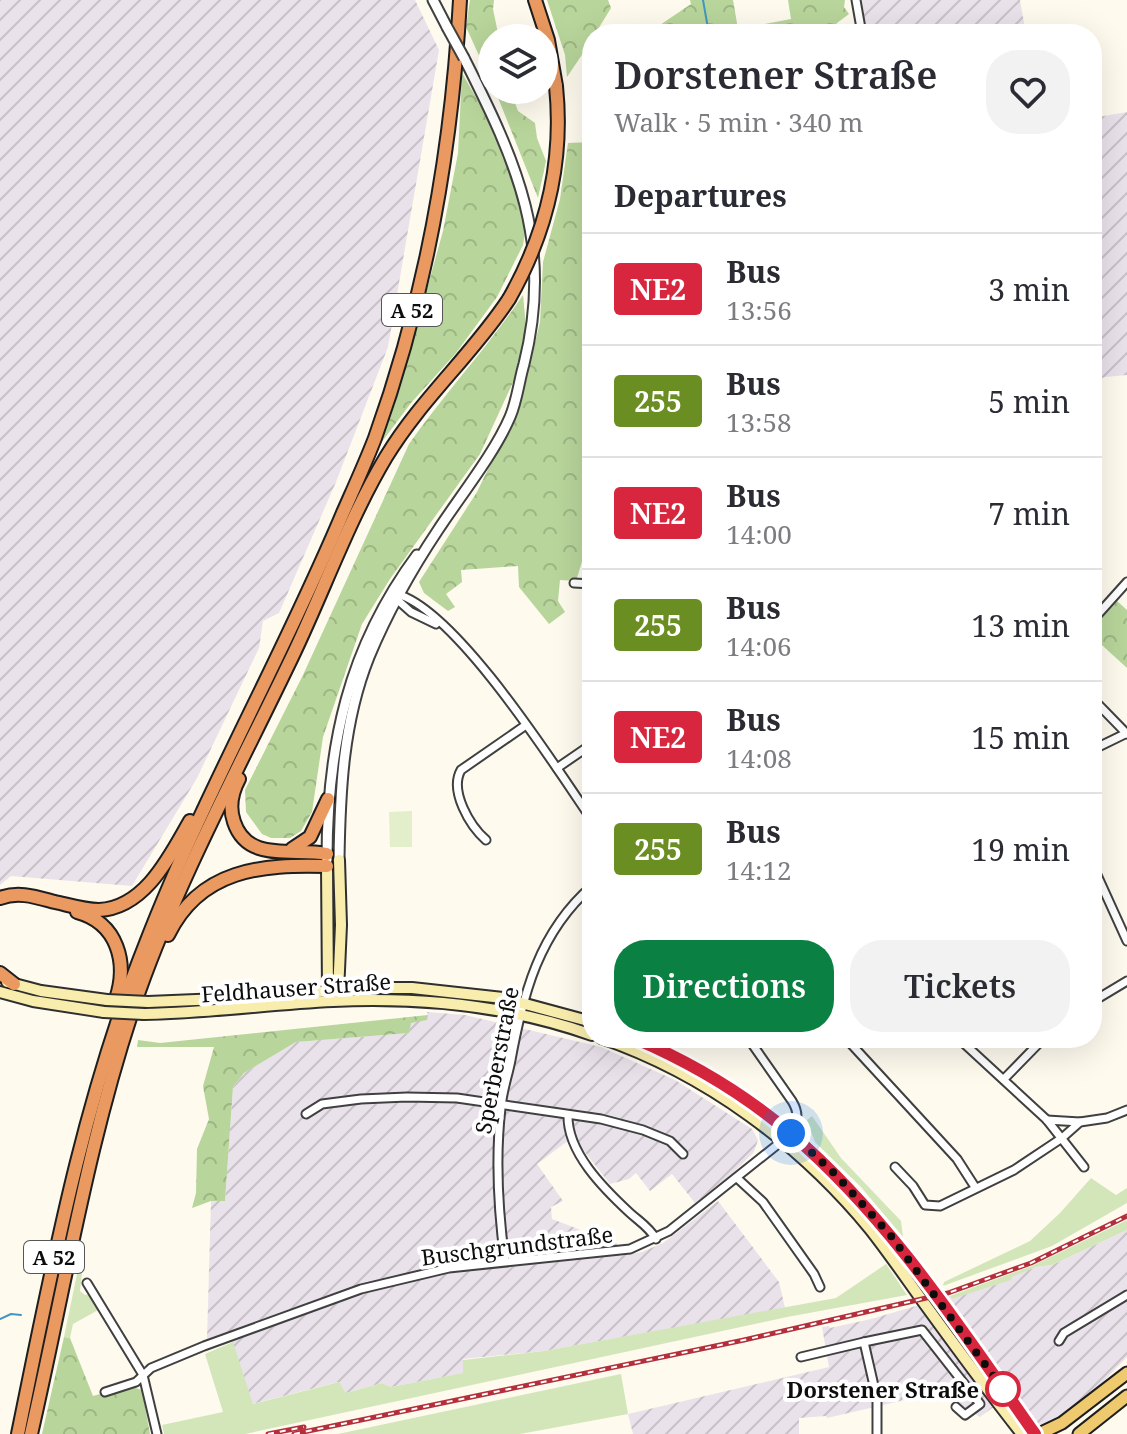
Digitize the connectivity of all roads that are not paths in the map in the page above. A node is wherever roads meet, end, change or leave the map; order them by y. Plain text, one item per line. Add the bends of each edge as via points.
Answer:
1 (436, 0) edge
2 (460, 0) edge
3 (535, 0) edge
4 (856, 0) edge
5 (860, 24) edge
6 (1127, 582) edge
7 (574, 583) dead end
8 (582, 583) edge
9 (396, 597) junction
10 (1102, 610) edge
11 (1102, 708) edge
12 (264, 717) junction
13 (526, 725) junction
14 (1127, 734) edge
15 (1102, 745) edge
16 (582, 751) edge
17 (225, 764) junction
18 (557, 768) junction
19 (328, 799) junction
20 (582, 805) edge
21 (486, 840) dead end
22 (284, 852) junction
23 (331, 860) junction
24 (1102, 886) edge
25 (582, 896) edge
26 (0, 898) edge
27 (0, 905) edge
28 (1127, 941) edge
29 (0, 973) edge
30 (0, 980) edge
31 (1127, 981) edge
32 (14, 984) junction
33 (340, 990) junction
34 (0, 992) edge
35 (144, 996) junction
36 (331, 996) junction
37 (1102, 996) edge
38 (523, 1002) junction
39 (519, 1014) junction
40 (582, 1019) edge
41 (582, 1032) edge
42 (625, 1048) edge
43 (658, 1048) edge
44 (755, 1048) edge
45 (855, 1048) edge
46 (969, 1048) edge
47 (1034, 1048) edge
48 (1004, 1079) junction
49 (97, 1081) junction
50 (501, 1104) junction
51 (1127, 1110) edge
52 (306, 1114) dead end
53 (568, 1115) junction
54 (1047, 1120) junction
55 (1080, 1122) junction
56 (787, 1137) junction
57 (1062, 1138) junction
58 (683, 1154) dead end
59 (895, 1167) dead end
60 (1084, 1167) dead end
61 (737, 1178) junction
62 (975, 1187) junction
63 (656, 1239) junction
64 (505, 1261) junction
65 (87, 1283) dead end
66 (820, 1287) dead end
67 (1127, 1295) edge
68 (1059, 1341) dead end
69 (864, 1342) junction
70 (801, 1357) dead end
71 (1127, 1373) edge
72 (143, 1375) junction
73 (105, 1392) dead end
74 (1127, 1396) edge
75 (956, 1407) dead end
76 (18, 1434) edge
77 (31, 1434) edge
78 (157, 1434) edge
79 (877, 1434) edge
80 (1022, 1434) edge
81 (1037, 1434) edge
82 (1079, 1434) edge

1 - 9 street, bridge via 521,184 531,229 532,319 510,417
2 - 17 highway, A 52 via 443,161 428,248 396,372 374,441 305,605
3 - 12 highway, A 52, bridge via 548,40 559,132 551,197 529,261 489,329 430,396 386,458
4 - 5 street
6 - 10 street
7 - 8 street
9 - 13 street via 458,638
9 - 19 street via 366,642 343,706
9 - 23 street via 357,692
11 - 14 street
12 - 22 highway via 235,787 233,820 249,843
12 - 35 highway, A 52 via 167,918
13 - 18 street
13 - 21 street via 457,777 456,787 475,831
14 - 15 street
16 - 18 street
17 - 26 highway via 171,854 134,897 98,910 28,895
17 - 49 highway, A 52 via 151,930
18 - 20 street
19 - 22 highway via 310,837
19 - 23 street
22 - 23 highway via 315,851
23 - 33 main road
23 - 35 highway via 234,873 215,882 174,922
23 - 36 main road
24 - 28 street
25 - 38 street, Sperberstraße via 539,955
27 - 49 highway via 16,899 38,901 84,914 114,940 121,960 120,987
29 - 32 highway
30 - 32 main road, Feldhauser Straße
31 - 37 street
32 - 35 main road, Feldhauser Straße, bridge via 107,1000
33 - 36 main road
33 - 38 main road, Feldhauser Straße via 412,988
34 - 36 main road, Feldhauser Straße, bridge via 104,1012 144,1014 200,1013
35 - 36 main road, Feldhauser Straße
35 - 77 highway, A 52 via 97,1136
36 - 39 main road, Feldhauser Straße via 442,1002
38 - 39 street, Sperberstraße
38 - 40 main road, Feldhauser Straße
39 - 41 main road, Feldhauser Straße
39 - 50 street, Sperberstraße
42 - 56 main road via 706,1087
43 - 56 main road via 724,1085
44 - 56 street via 798,1110
45 - 62 street via 957,1159
46 - 48 street
47 - 48 street
48 - 54 street
49 - 76 highway, A 52 via 62,1217
50 - 52 street via 383,1098 322,1104
50 - 53 street
50 - 64 street, Sperberstraße via 498,1195
51 - 55 street
53 - 58 street via 643,1130 670,1141
53 - 63 street via 569,1136 582,1158
54 - 55 street
54 - 57 street
55 - 57 street
56 - 61 street, Buschgrundstraße
56 - 80 main road via 871,1230
56 - 81 main road via 837,1176 891,1236
57 - 60 street
57 - 62 street via 1014,1170
59 - 62 street via 925,1205 940,1206
61 - 63 street, Buschgrundstraße
61 - 66 street via 763,1202
63 - 64 street, Buschgrundstraße via 630,1249
64 - 72 street, Buschgrundstraße via 361,1289 204,1346
65 - 72 street
67 - 68 street
69 - 70 street
69 - 75 street via 922,1330 980,1404 965,1415
69 - 79 street via 877,1399
71 - 81 main road via 1062,1423
72 - 73 street, Buschgrundstraße
72 - 78 street
74 - 82 main road

